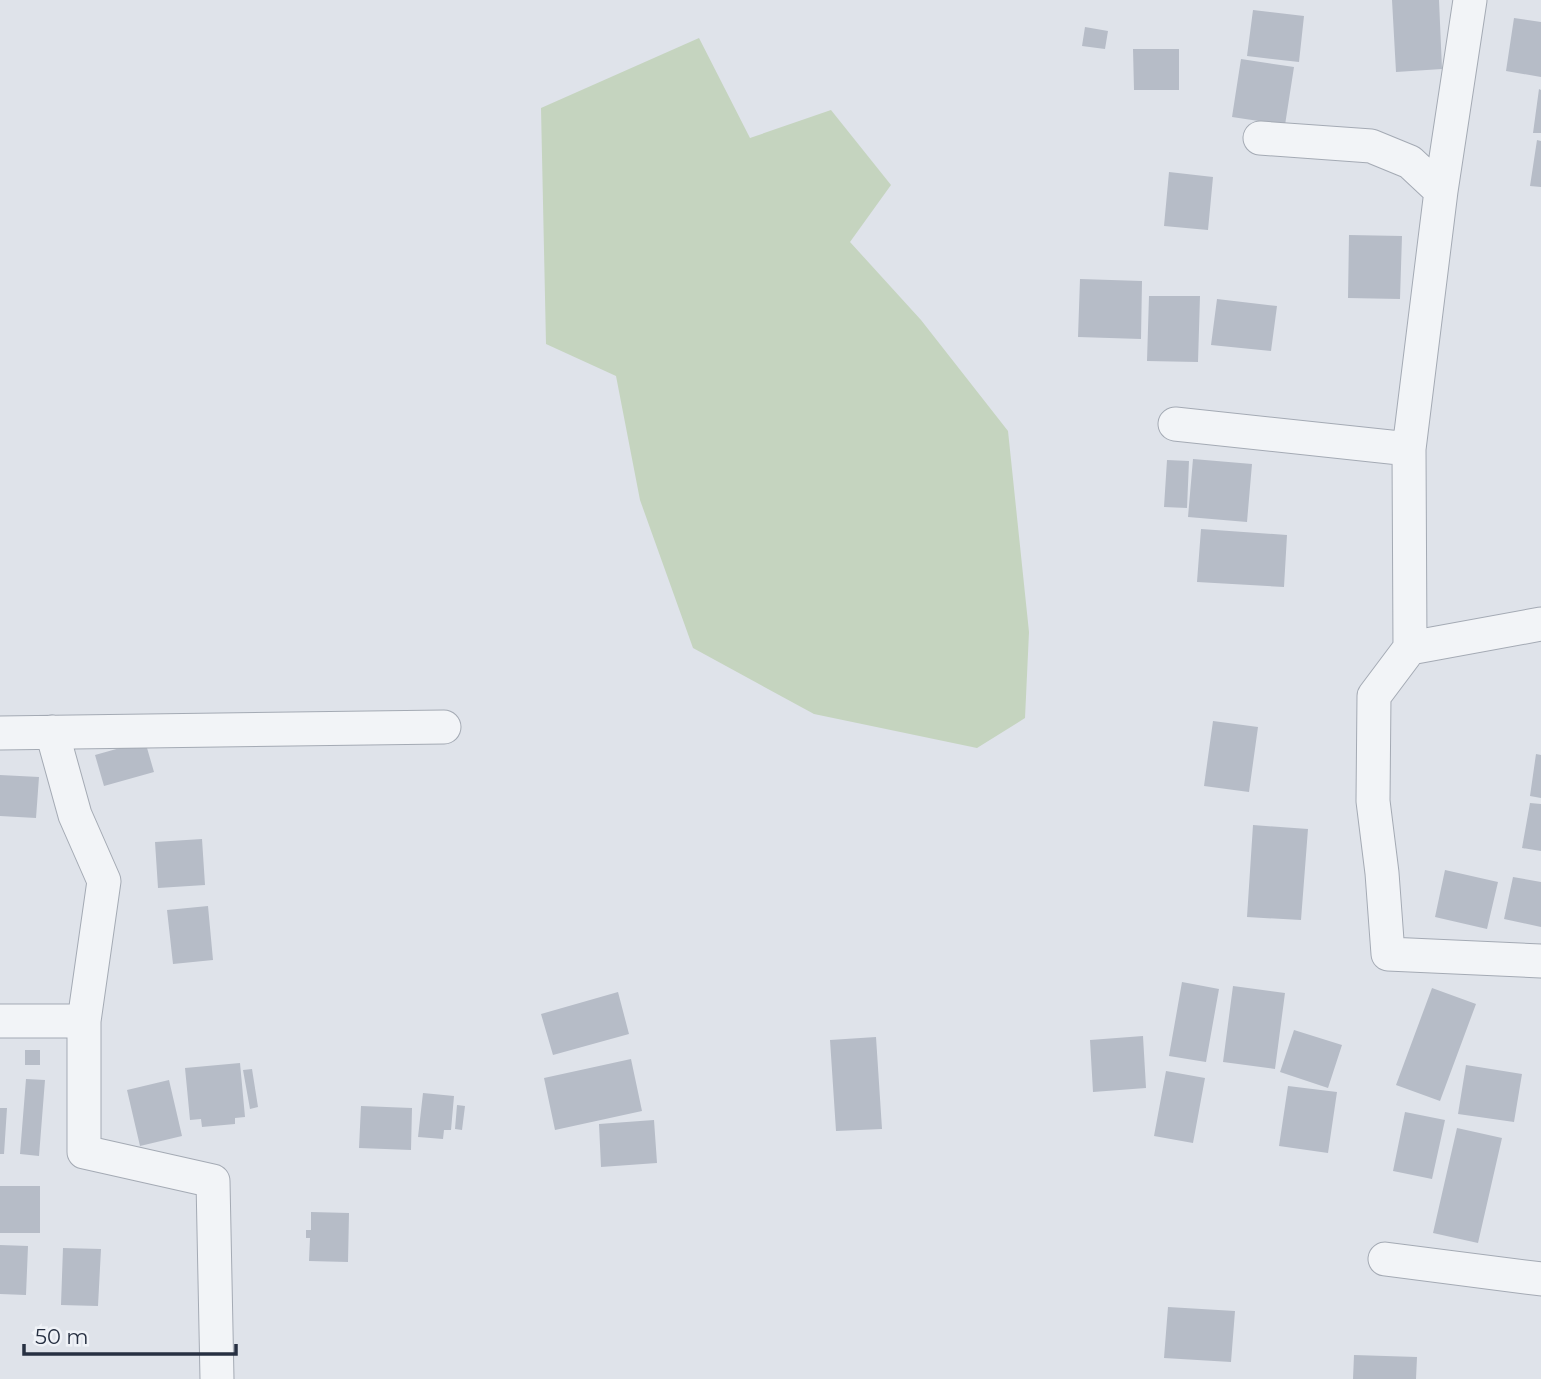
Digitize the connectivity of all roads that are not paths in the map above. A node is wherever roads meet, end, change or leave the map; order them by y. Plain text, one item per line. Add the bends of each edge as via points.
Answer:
1 (1469, 0) edge
2 (1260, 138) dead end
3 (1441, 191) junction
4 (1175, 424) dead end
5 (1409, 449) junction
6 (1541, 624) edge
7 (1410, 648) junction
8 (444, 727) dead end
9 (51, 732) junction
10 (0, 733) edge
11 (1541, 961) edge
12 (0, 1021) edge
13 (84, 1021) junction
14 (1385, 1259) dead end
15 (1541, 1279) edge
16 (217, 1379) edge

1 - 3 street
2 - 3 street via 1371,146 1410,162
3 - 5 street
4 - 5 street
5 - 7 street
6 - 7 street
7 - 11 street via 1374,696 1373,801 1388,954
8 - 9 street
9 - 10 street
9 - 13 street via 75,815 104,881
12 - 13 street
13 - 16 street via 84,1152 213,1181
14 - 15 street

